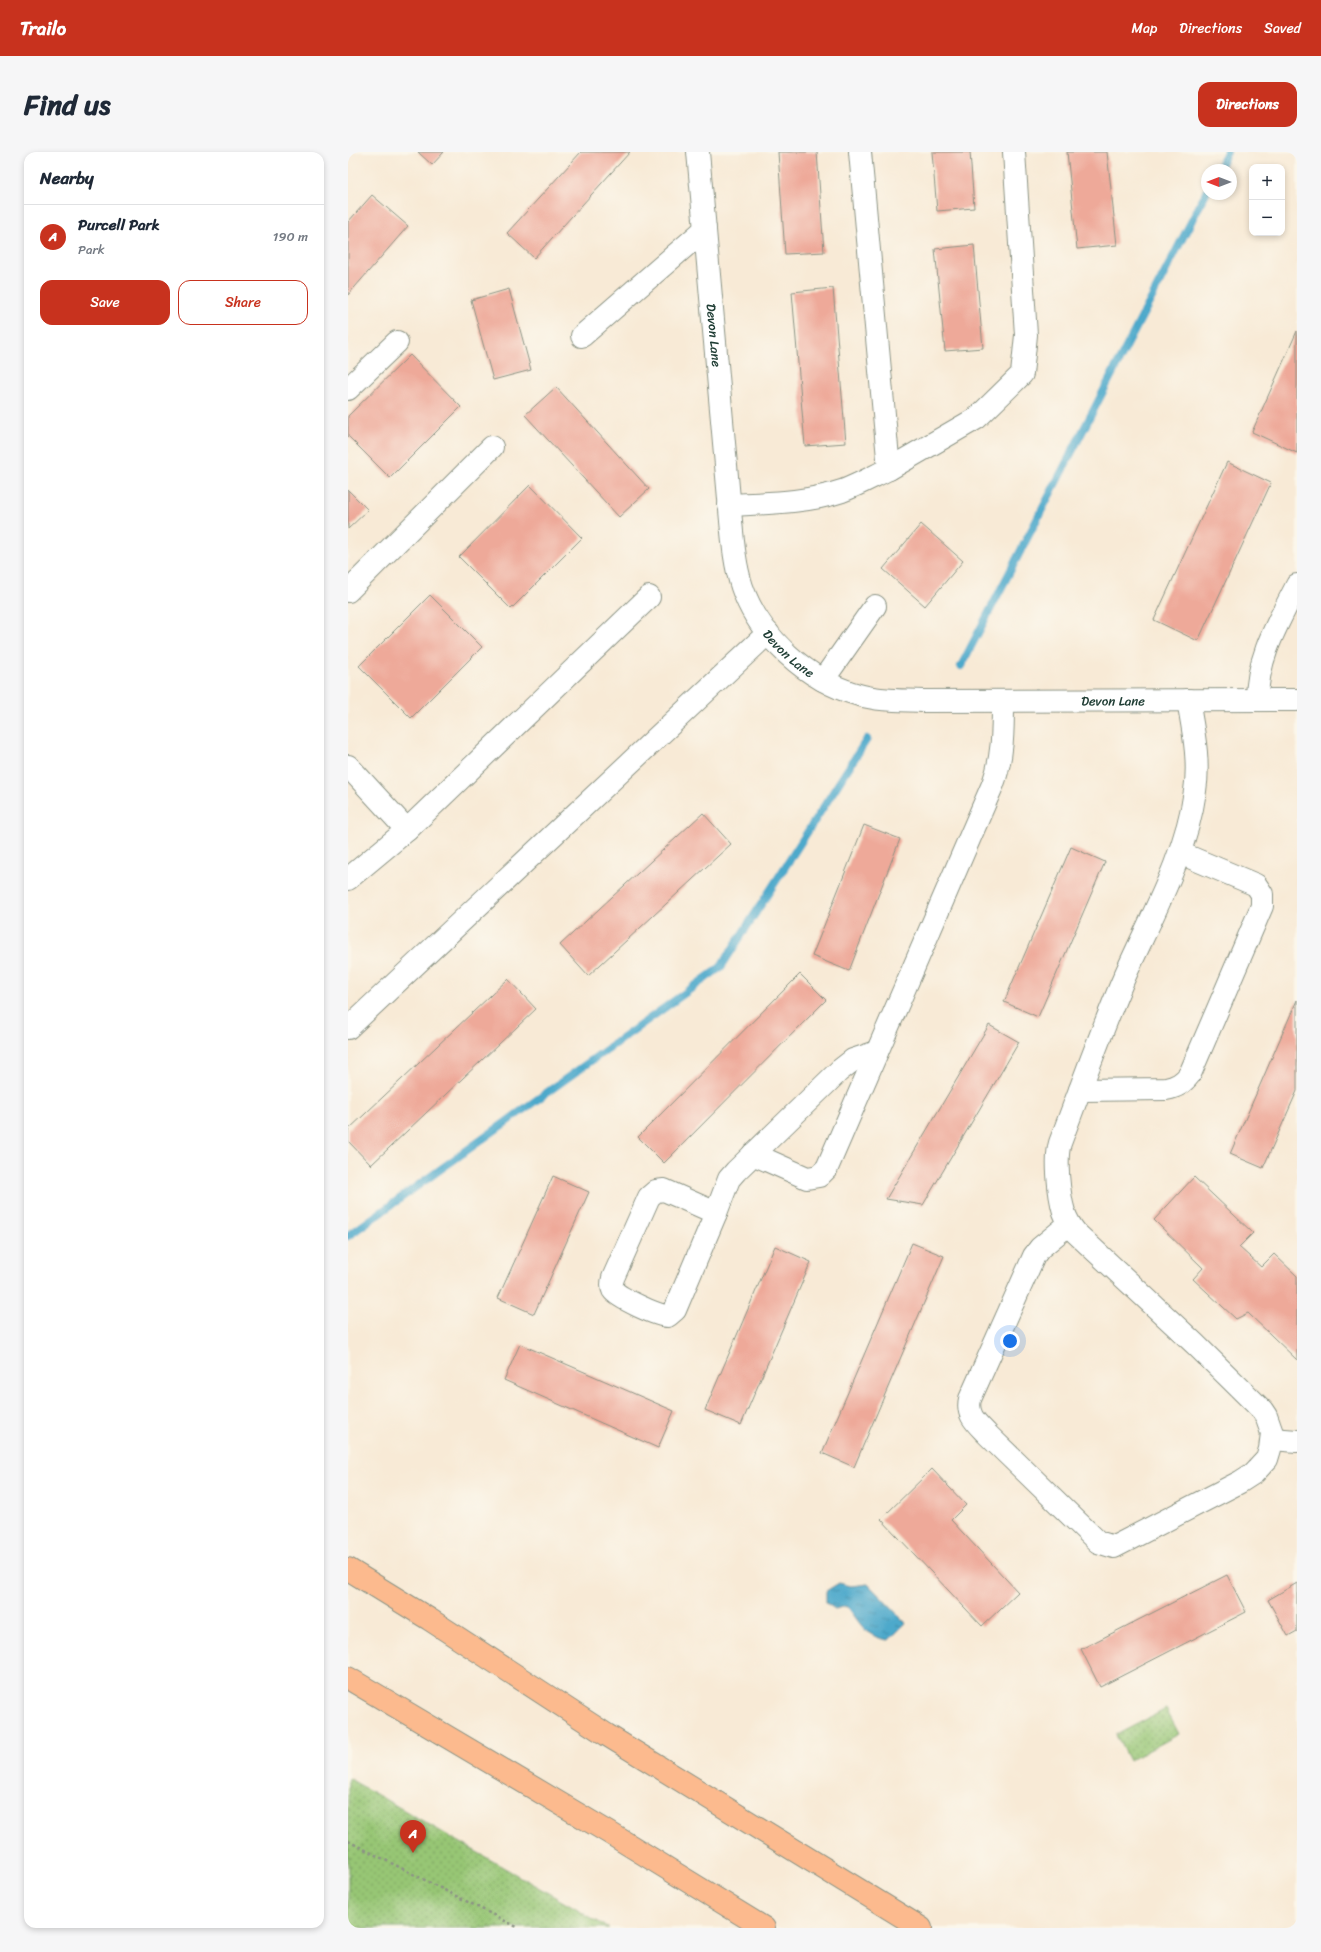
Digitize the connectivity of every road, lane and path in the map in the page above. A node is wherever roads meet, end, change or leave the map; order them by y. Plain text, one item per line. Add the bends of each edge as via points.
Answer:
1 (698, 152) edge
2 (860, 152) edge
3 (1014, 152) edge
4 (705, 229) junction
5 (582, 336) dead end
6 (397, 342) dead end
7 (348, 389) edge
8 (492, 448) dead end
9 (889, 469) junction
10 (729, 505) junction
11 (1297, 585) edge
12 (348, 592) edge
13 (649, 597) dead end
14 (875, 606) dead end
15 (768, 633) junction
16 (823, 680) junction
17 (1188, 700) junction
18 (1257, 700) junction
19 (1297, 700) edge
20 (1003, 701) junction
21 (348, 766) edge
22 (407, 830) junction
23 (1180, 853) junction
24 (348, 879) edge
25 (348, 1028) edge
26 (877, 1052) junction
27 (1080, 1090) junction
28 (753, 1154) junction
29 (716, 1213) junction
30 (1069, 1224) junction
31 (1272, 1439) junction
32 (1297, 1440) edge
33 (348, 1569) edge
34 (348, 1678) edge
35 (348, 1841) edge
36 (519, 1928) edge
37 (764, 1928) edge
38 (921, 1928) edge

1 - 4 street, Devon Lane
2 - 9 street
3 - 9 street via 1026,335 1022,374 978,418
4 - 5 street
4 - 10 street, Devon Lane
6 - 7 street
8 - 12 street
9 - 10 street via 842,490 821,496 791,501
10 - 15 street, Devon Lane via 742,587 751,608
11 - 18 street via 1269,639 1259,671
13 - 22 street
14 - 16 street
15 - 16 street, Devon Lane via 785,652
15 - 25 street
16 - 20 street, Devon Lane via 859,695 881,699
17 - 18 street, Devon Lane
17 - 20 street, Devon Lane
17 - 23 street via 1196,752 1196,774 1192,811
18 - 19 street, Devon Lane
20 - 26 street via 1003,740 995,778
21 - 22 street
22 - 24 street
23 - 27 street via 1120,986
23 - 27 street via 1256,885 1262,894 1262,906 1185,1081 1166,1090
26 - 28 street via 853,1060 844,1067
26 - 28 street via 824,1172 807,1178
27 - 30 street via 1057,1157 1064,1211
28 - 29 street via 729,1179
29 - 29 street via 676,1310 672,1314 663,1315 616,1294 612,1289 612,1278 651,1194 664,1190
30 - 31 street via 1262,1410 1270,1426
30 - 31 street via 1037,1252 1022,1279 970,1399 969,1409 977,1424 1098,1542 1114,1547 1250,1476 1265,1462
31 - 32 street
33 - 38 highway via 620,1742
34 - 37 highway
35 - 36 path

